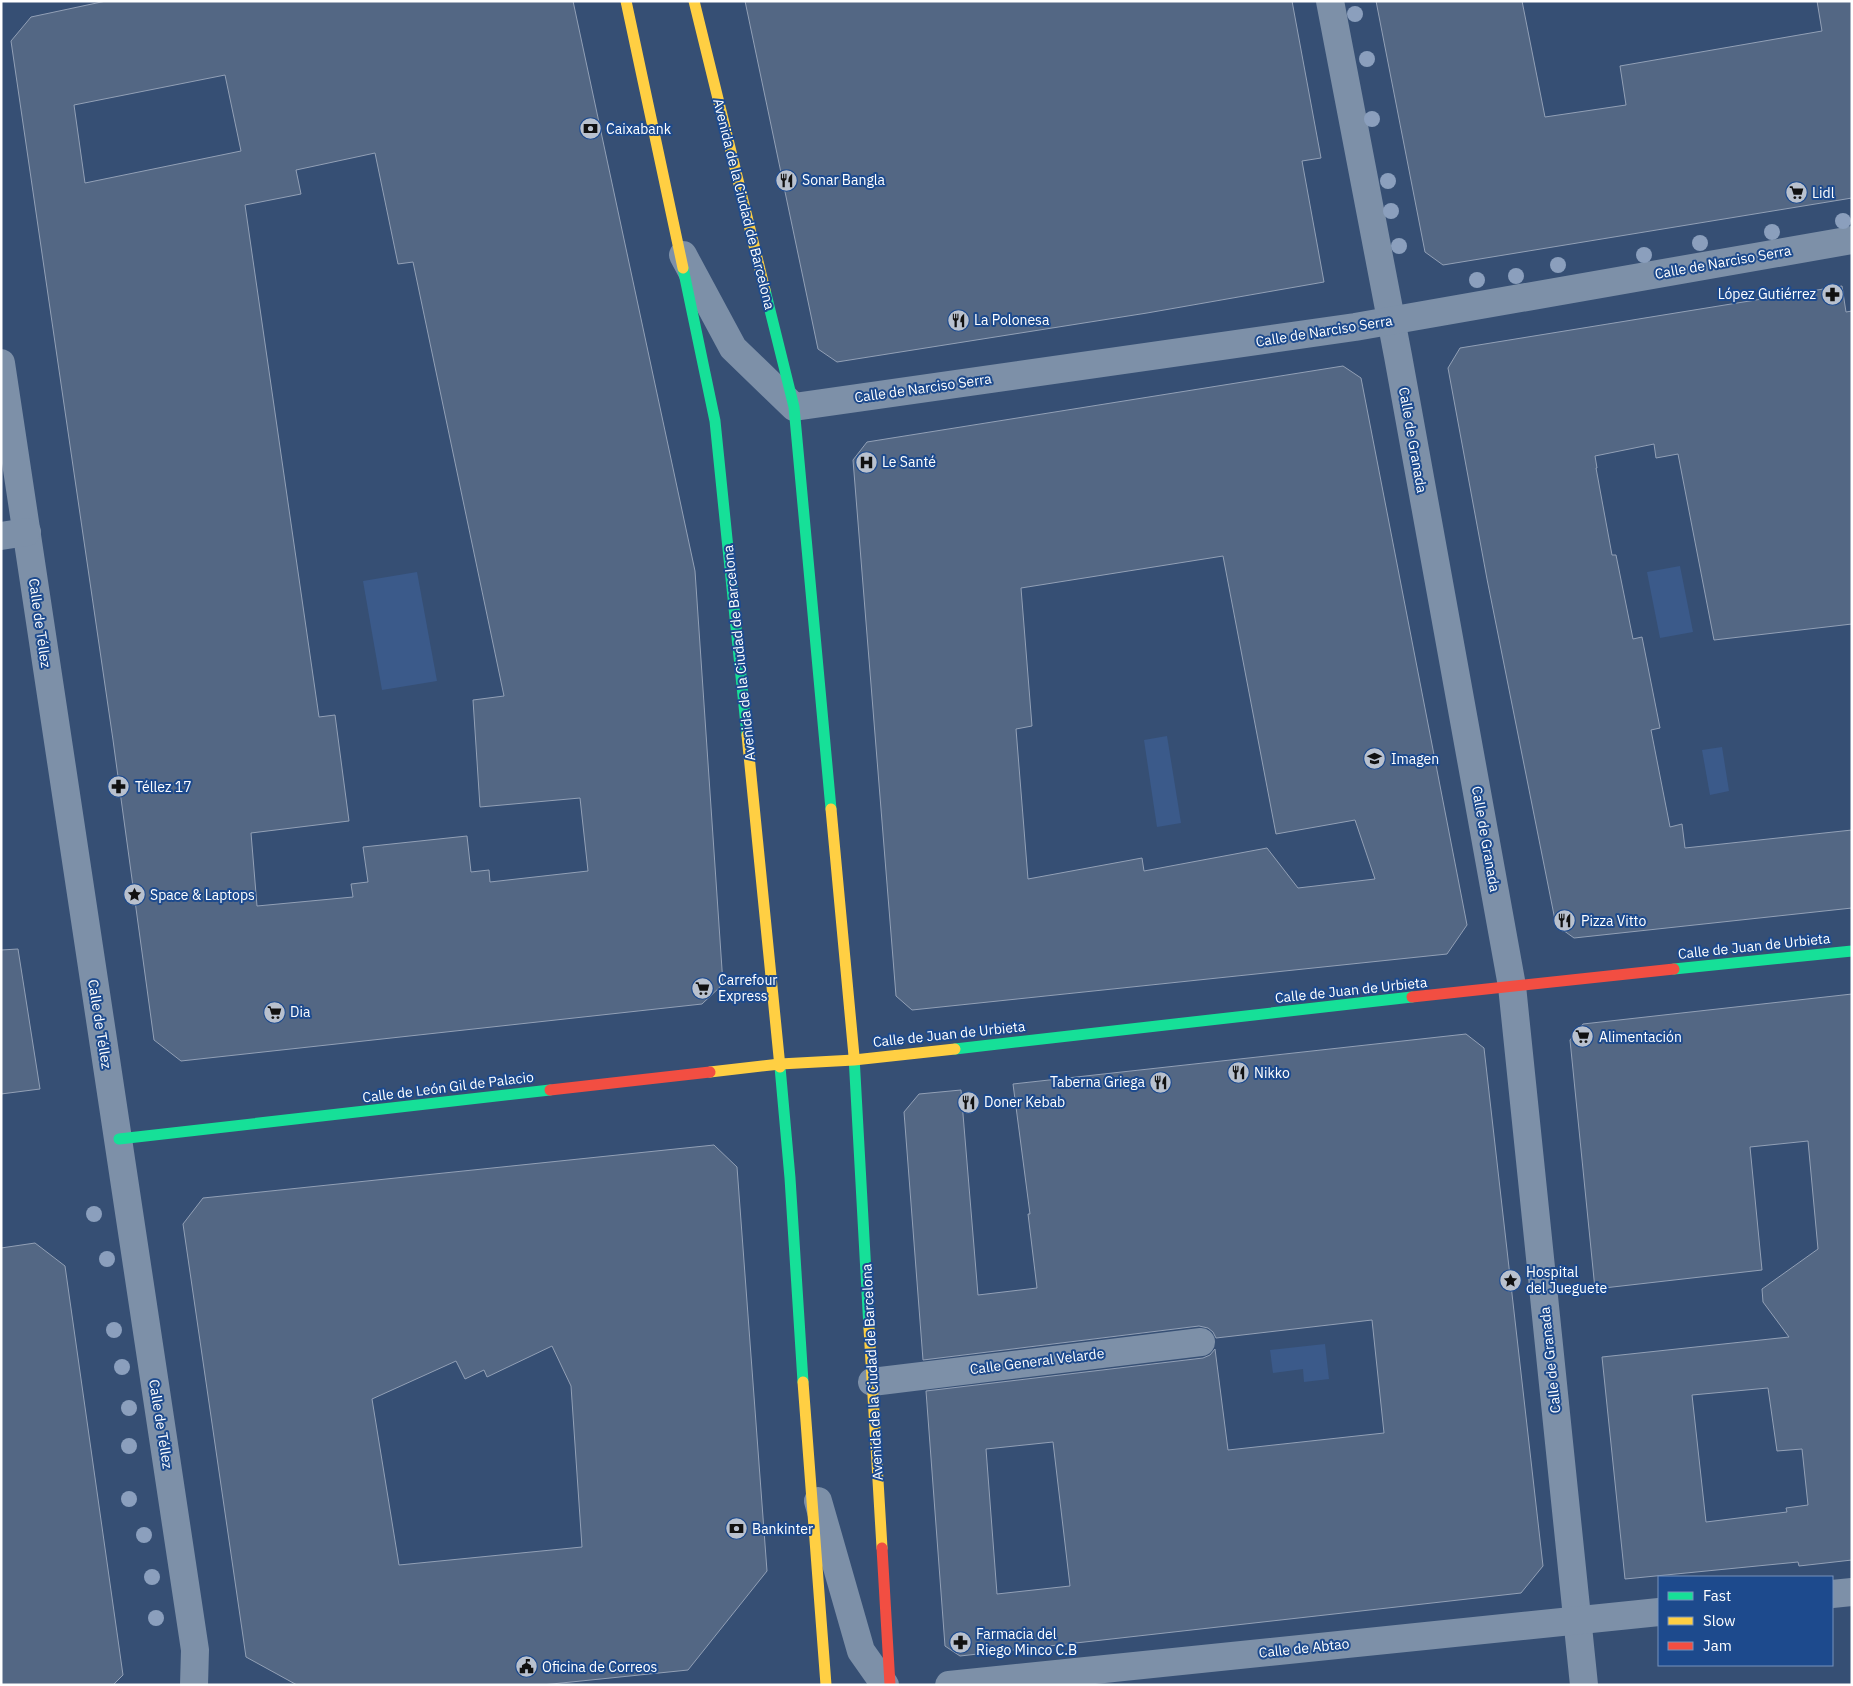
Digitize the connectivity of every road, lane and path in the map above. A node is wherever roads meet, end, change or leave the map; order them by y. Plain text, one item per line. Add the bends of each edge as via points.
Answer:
1 (626, 1) edge
2 (694, 1) edge
3 (1330, 1) edge
4 (1852, 240) edge
5 (678, 246) junction
6 (1391, 320) junction
7 (1, 363) edge
8 (794, 407) junction
9 (14, 534) edge
10 (1852, 952) edge
11 (1512, 986) junction
12 (854, 1060) junction
13 (780, 1064) junction
14 (118, 1139) junction
15 (1201, 1342) dead end
16 (872, 1382) junction
17 (811, 1475) junction
18 (1852, 1592) edge
19 (1833, 1594) edge
20 (1658, 1612) edge
21 (1577, 1620) junction
22 (831, 1679) edge
23 (194, 1685) edge
24 (886, 1685) edge
25 (890, 1685) edge
26 (950, 1685) edge
27 (1584, 1685) edge

1 - 5 main road, Avenida de la Ciudad de Barcelona
2 - 8 main road, Avenida de la Ciudad de Barcelona
3 - 6 street, Calle de Granada
4 - 6 street, Calle de Narciso Serra
5 - 8 street, Avenida de la Ciudad de Barcelona via 733,348
5 - 13 main road, Avenida de la Ciudad de Barcelona via 715,421
6 - 8 street, Calle de Narciso Serra
6 - 11 street, Calle de Granada
7 - 9 street, Calle de Téllez
8 - 12 main road, Avenida de la Ciudad de Barcelona
9 - 14 street, Calle de Téllez
10 - 11 main road, Calle de Juan de Urbieta
11 - 12 main road, Calle de Juan de Urbieta
11 - 21 street, Calle de Granada
12 - 13 main road
12 - 16 main road, Avenida de la Ciudad de Barcelona
13 - 14 main road, Calle de León Gil de Palacio
13 - 17 main road, Avenida de la Ciudad de Barcelona
14 - 23 street, Calle de Téllez via 195,1650
15 - 16 street, Calle General Velarde
16 - 25 main road, Avenida de la Ciudad de Barcelona
17 - 22 main road, Avenida de la Ciudad de Barcelona
17 - 24 street, Avenida de la Ciudad de Barcelona via 861,1651
18 - 19 street
20 - 21 street, Calle de Abtao
21 - 26 street, Calle de Abtao
21 - 27 street, Calle de Granada

